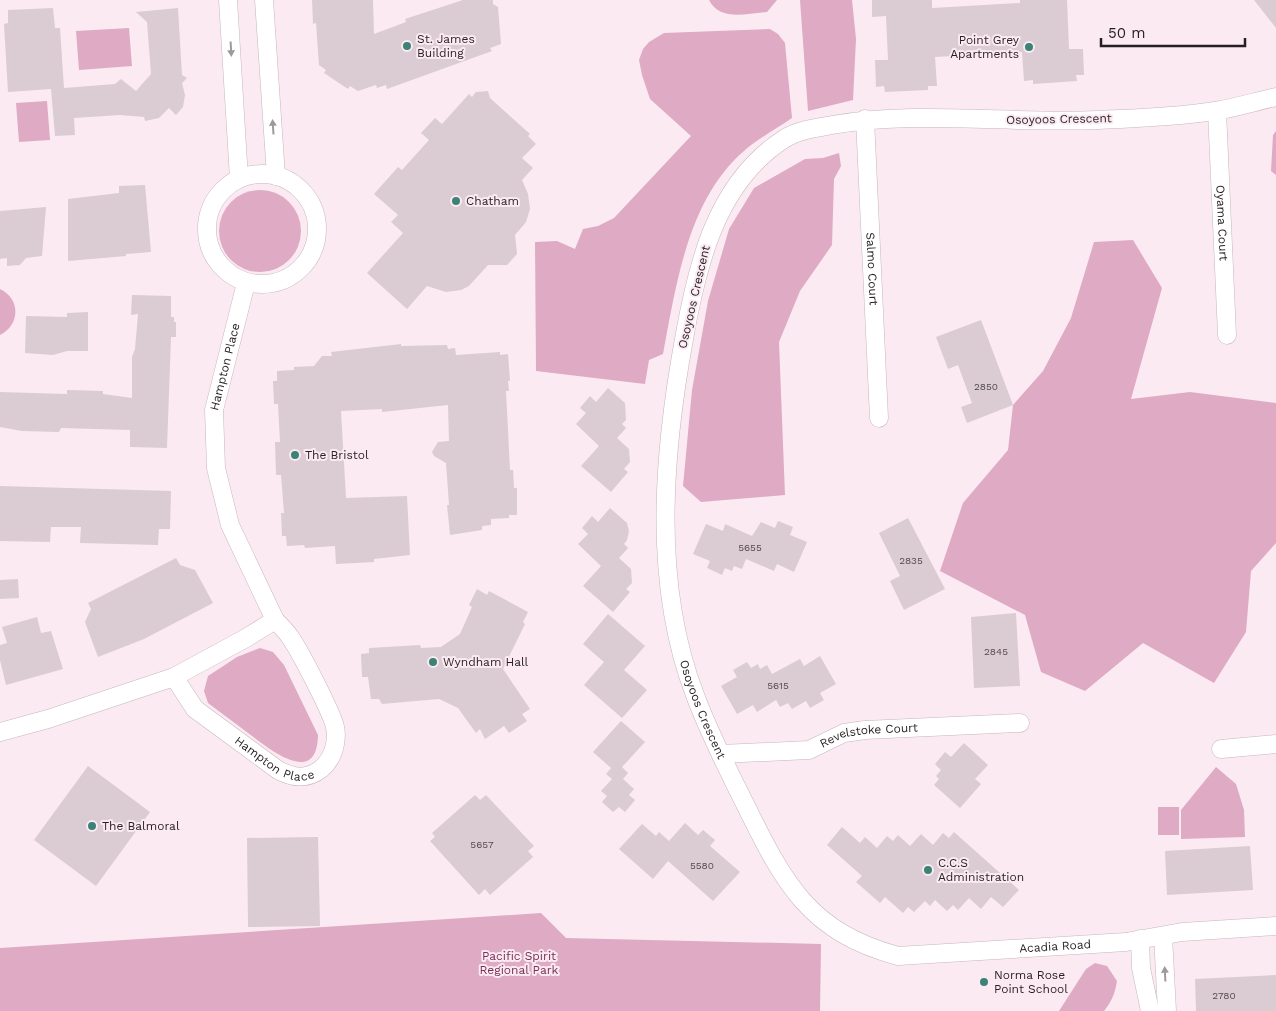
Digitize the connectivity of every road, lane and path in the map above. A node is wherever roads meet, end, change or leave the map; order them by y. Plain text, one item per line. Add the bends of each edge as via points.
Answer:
1 (228, 0) edge
2 (264, 0) edge
3 (1276, 97) edge
4 (1217, 111) junction
5 (865, 119) junction
6 (276, 176) junction
7 (239, 179) junction
8 (246, 283) junction
9 (1227, 335) dead end
10 (879, 418) dead end
11 (275, 620) junction
12 (174, 677) junction
13 (1020, 723) dead end
14 (0, 732) edge
15 (1276, 744) edge
16 (1221, 749) dead end
17 (721, 754) junction
18 (1276, 926) edge
19 (838, 932) joint
20 (1163, 936) junction
21 (1140, 939) junction
22 (1150, 1011) edge
23 (1167, 1011) edge

1 -> 7 street
6 -> 2 street
3 - 4 street, Osoyoos Crescent
4 - 5 street, Osoyoos Crescent via 1097,120
4 - 9 street, Oyama Court
5 - 10 street, Salmo Court
5 - 17 street, Osoyoos Crescent via 802,130 783,139 742,178 726,200 709,235 688,317 675,387 666,508 667,560 676,628 694,692
6 - 7 street via 257,174
6 - 8 street via 291,182 313,207 317,220 314,246 307,262 295,274 280,282
7 - 8 street via 225,188 214,202 207,236 220,266
8 - 11 street, Hampton Place via 214,410 216,468 230,525
11 - 12 street
11 - 12 street, Hampton Place via 290,637 333,721 336,742 330,760 317,772 302,777 278,770 188,703
12 - 14 street
13 - 17 street, Revelstoke Court via 865,730 844,733 809,750
15 - 16 street
17 - 19 street, Osoyoos Crescent via 778,869 800,899
18 - 20 street, Acadia Road
19 - 21 street, Acadia Road via 873,949 898,956
20 - 21 street, Acadia Road
23 -> 20 street
21 - 22 street via 1141,968

